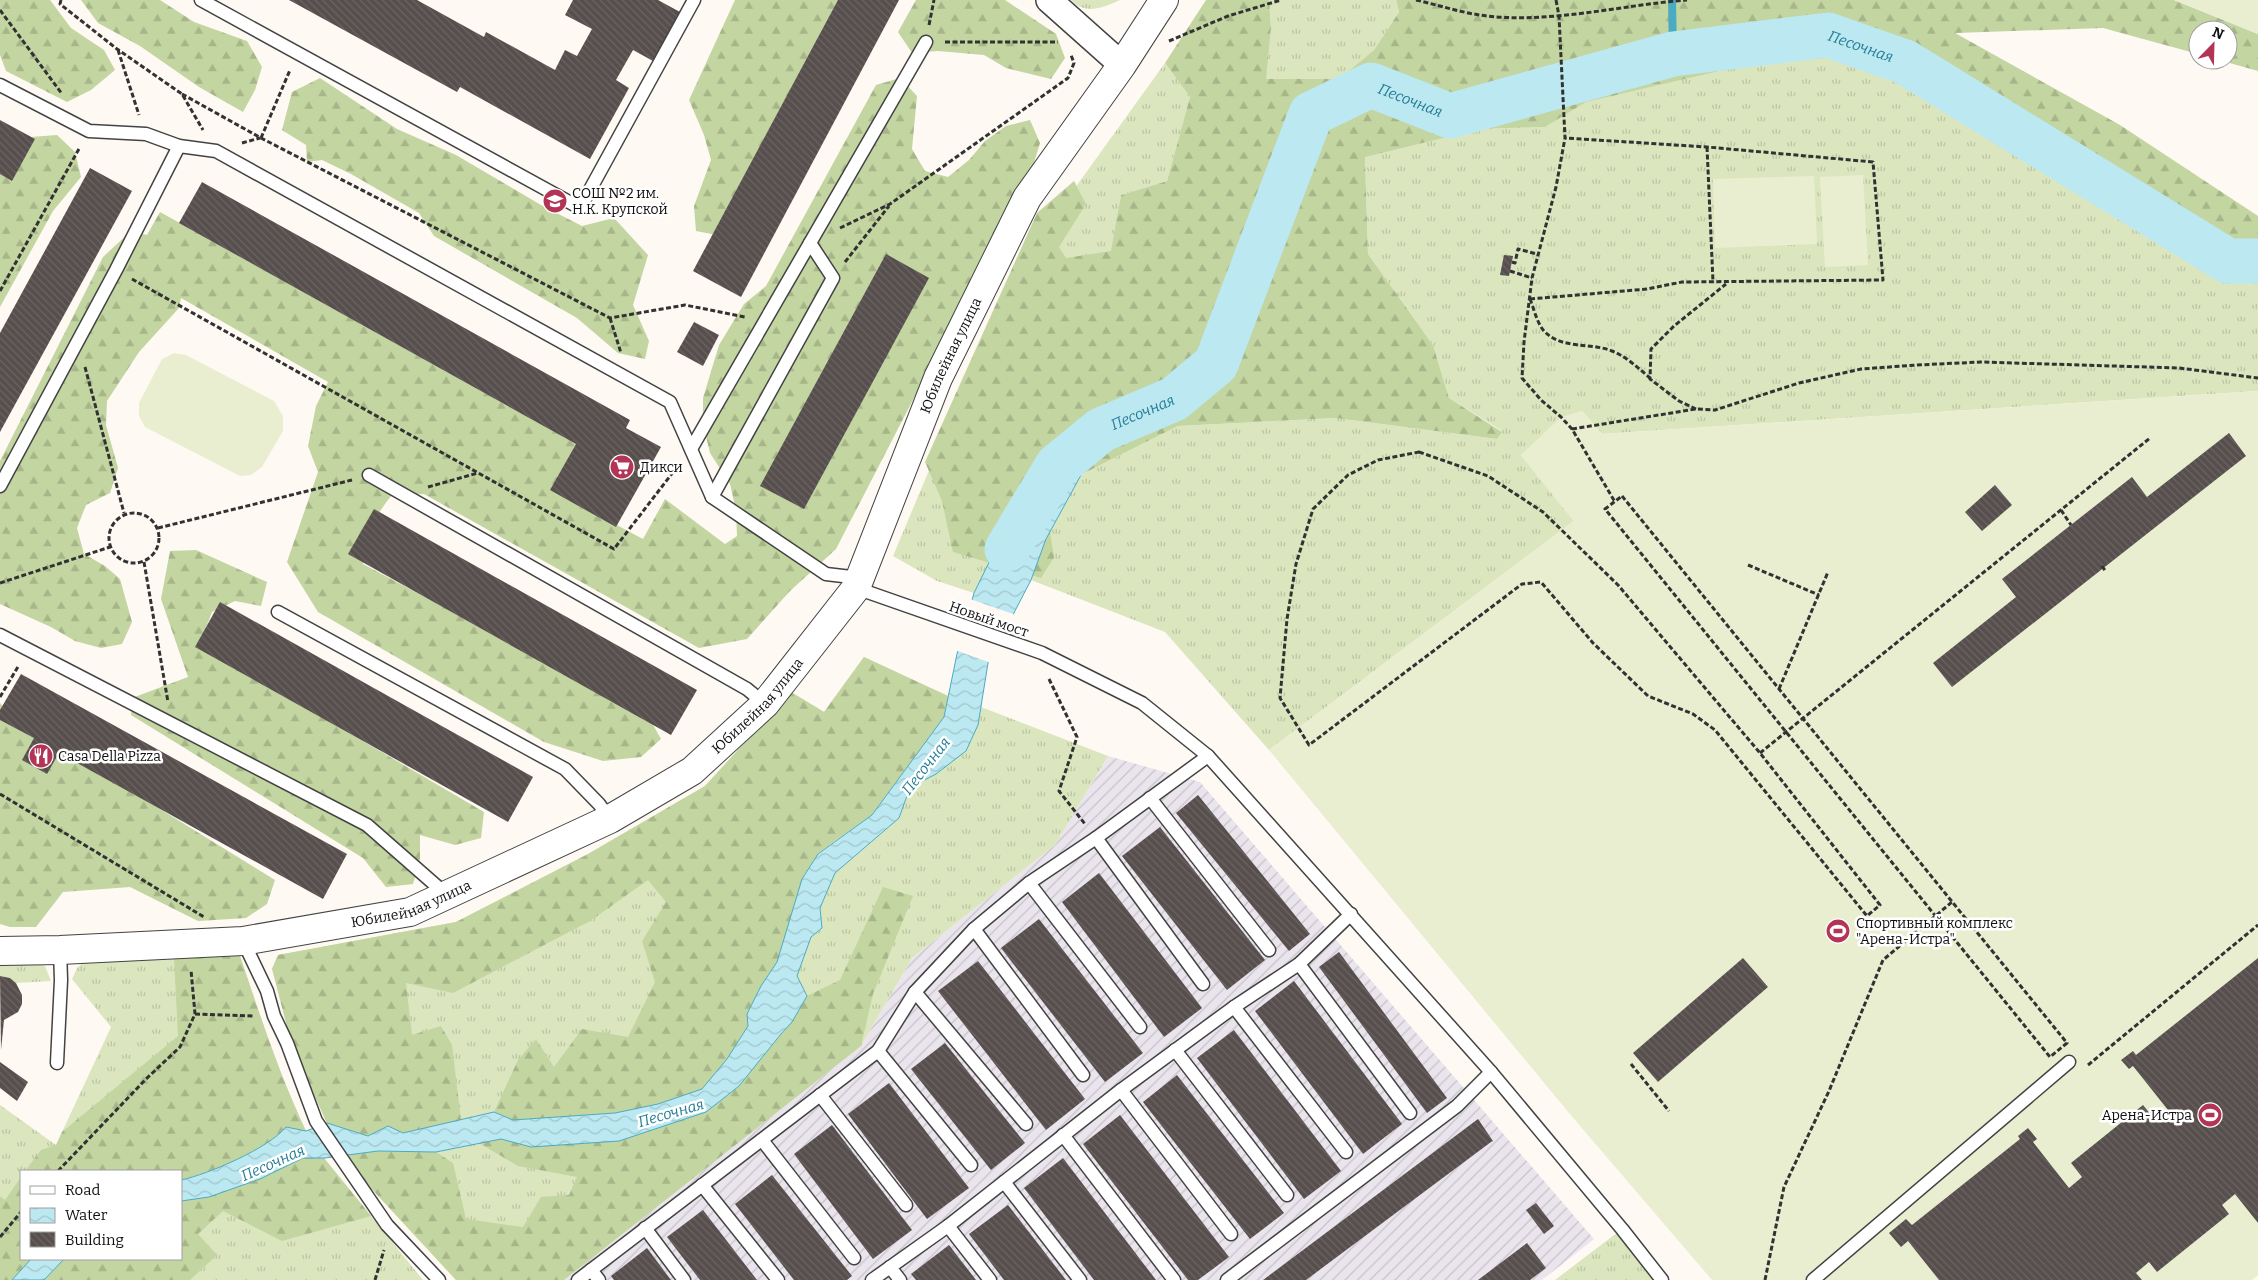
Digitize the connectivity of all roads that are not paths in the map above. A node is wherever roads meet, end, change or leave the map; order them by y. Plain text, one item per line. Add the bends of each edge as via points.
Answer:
1 (201, 0) edge
2 (694, 0) edge
3 (1049, 0) edge
4 (1160, 2) edge
5 (926, 42) road end
6 (1122, 65) junction
7 (0, 85) edge
8 (179, 146) junction
9 (810, 243) junction
10 (691, 449) junction
11 (369, 475) road end
12 (0, 486) edge
13 (712, 498) junction
14 (858, 583) junction
15 (278, 612) dead end
16 (0, 635) edge
17 (765, 704) junction
18 (1208, 756) junction
19 (1150, 798) junction
20 (610, 819) junction
21 (1096, 838) junction
22 (1029, 883) junction
23 (448, 896) junction
24 (1351, 914) junction
25 (974, 929) junction
26 (243, 941) junction
27 (60, 950) junction
28 (1269, 950) dead end
29 (0, 951) edge
30 (1299, 964) junction
31 (1203, 984) dead end
32 (915, 992) junction
33 (1234, 1006) junction
34 (1140, 1027) dead end
35 (1175, 1050) junction
36 (878, 1051) junction
37 (2069, 1062) road end
38 (57, 1063) dead end
39 (1491, 1072) junction
40 (1083, 1075) dead end
41 (1121, 1090) junction
42 (820, 1095) junction
43 (1410, 1113) dead end
44 (1026, 1124) dead end
45 (1063, 1135) junction
46 (762, 1140) junction
47 (1346, 1152) dead end
48 (971, 1165) dead end
49 (1004, 1182) junction
50 (702, 1185) junction
51 (1287, 1195) dead end
52 (906, 1205) dead end
53 (948, 1226) junction
54 (645, 1228) junction
55 (1231, 1234) dead end
56 (854, 1258) dead end
57 (890, 1267) junction
58 (595, 1275) edge
59 (439, 1280) edge
60 (578, 1280) edge
61 (684, 1280) edge
62 (778, 1280) edge
63 (872, 1280) edge
64 (900, 1280) edge
65 (990, 1280) edge
66 (1080, 1280) edge
67 (1174, 1280) edge
68 (1226, 1280) edge
69 (1662, 1280) edge
70 (1813, 1280) edge

1 - 2 lane via 580,208
3 - 6 street
4 - 6 street, Юбилейная улица
5 - 9 lane
6 - 14 street, Юбилейная улица via 1027,198 938,378
7 - 8 lane via 89,131 146,134
8 - 10 lane via 216,151 670,402
8 - 12 lane
9 - 10 lane
9 - 13 lane via 833,278
10 - 13 lane
11 - 17 lane via 747,689
13 - 14 lane, Новый мост via 826,574
14 - 17 street, Юбилейная улица
14 - 18 lane, Новый мост via 926,613 1042,653 1142,703
15 - 20 lane via 565,769
16 - 23 lane via 367,826
17 - 20 street, Юбилейная улица via 692,770
18 - 19 lane
18 - 24 lane, Новый мост
19 - 21 lane
19 - 28 lane
20 - 23 street, Юбилейная улица
21 - 22 lane
21 - 31 lane
22 - 25 lane
22 - 34 lane
23 - 26 street, Юбилейная улица via 410,912
24 - 30 lane
24 - 39 lane, Новый мост
25 - 32 lane
25 - 40 lane
26 - 27 street, Юбилейная улица
26 - 59 lane via 266,991 316,1121 387,1225
27 - 29 street, Юбилейная улица
27 - 38 lane
30 - 33 lane
30 - 43 lane
32 - 36 lane
32 - 44 lane
33 - 35 lane
33 - 47 lane
35 - 41 lane
35 - 51 lane
36 - 42 lane
36 - 48 lane
37 - 70 lane
39 - 68 lane via 1457,1106
39 - 69 lane, Новый мост
41 - 45 lane
41 - 55 lane
42 - 46 lane
42 - 52 lane
45 - 49 lane
45 - 67 lane
46 - 50 lane
46 - 56 lane
49 - 53 lane
49 - 66 lane
50 - 54 lane
50 - 62 lane
53 - 57 lane
53 - 65 lane
54 - 58 lane
54 - 61 lane
57 - 63 lane
57 - 64 lane
58 - 60 lane

